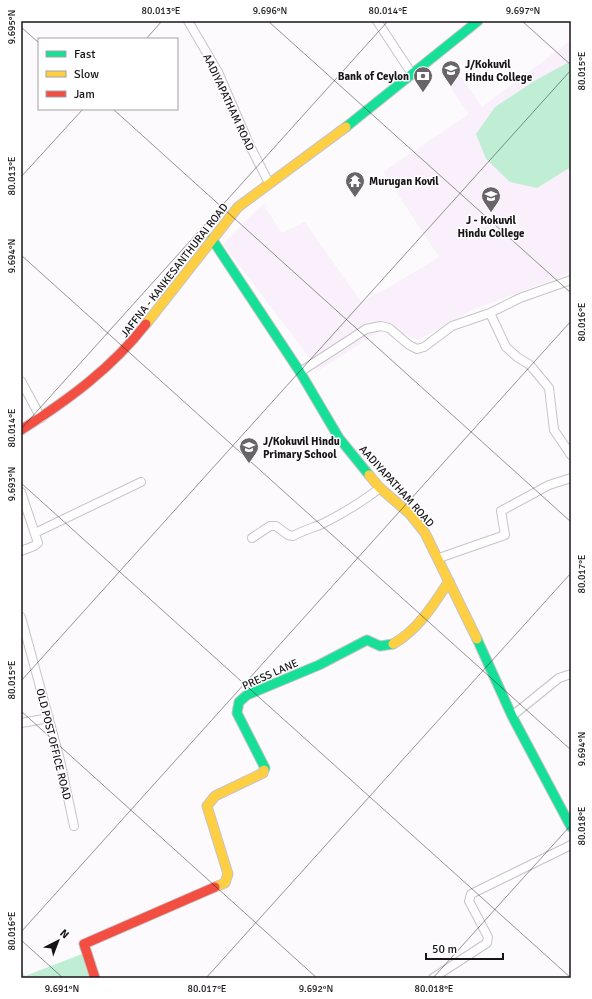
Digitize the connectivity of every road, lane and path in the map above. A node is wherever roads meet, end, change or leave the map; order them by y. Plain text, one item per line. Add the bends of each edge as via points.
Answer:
1 (188, 21) edge
2 (377, 21) edge
3 (478, 21) edge
4 (412, 74) junction
5 (269, 183) junction
6 (212, 240) junction
7 (571, 280) edge
8 (490, 313) junction
9 (300, 372) junction
10 (21, 381) edge
11 (41, 418) junction
12 (21, 430) edge
13 (571, 455) edge
14 (571, 478) edge
15 (141, 482) dead end
16 (380, 488) junction
17 (21, 492) edge
18 (35, 533) junction
19 (252, 538) dead end
20 (21, 551) edge
21 (439, 558) junction
22 (449, 581) junction
23 (21, 616) edge
24 (571, 674) edge
25 (512, 716) junction
26 (49, 718) junction
27 (21, 723) edge
28 (74, 826) dead end
29 (571, 827) edge
30 (571, 845) edge
31 (95, 978) edge
32 (433, 978) edge

1 - 5 street, AADIYAPATHAM ROAD via 218,72
2 - 4 street
3 - 4 street, JAFFNA - KANKESANTHURAI ROAD
4 - 5 street, JAFFNA - KANKESANTHURAI ROAD
5 - 6 street, JAFFNA - KANKESANTHURAI ROAD via 238,207
6 - 9 street, AADIYAPATHAM ROAD
6 - 11 street, JAFFNA - KANKESANTHURAI ROAD via 119,357 90,384
7 - 8 street via 520,298
8 - 9 street via 452,326 424,348 417,349 389,328 382,326 366,329
8 - 13 street via 506,346 516,357 530,365 548,388 554,430
9 - 16 street, AADIYAPATHAM ROAD via 339,438
10 - 11 street
11 - 12 street, JAFFNA - KANKESANTHURAI ROAD
14 - 21 street via 549,485 501,511 505,534
15 - 18 street
16 - 19 street via 362,502 293,536 276,526 270,526
16 - 21 street, AADIYAPATHAM ROAD via 410,514 425,533
17 - 18 street
18 - 20 street via 38,543
21 - 22 street, AADIYAPATHAM ROAD
22 - 25 street, AADIYAPATHAM ROAD
22 - 31 street, PRESS LANE via 418,624 396,643 382,646 367,640 319,665 248,695 239,702 237,713 265,768 263,773 215,796 207,806 228,874 225,883 84,944
23 - 26 street, OLD POST OFFICE ROAD
24 - 25 street via 559,678
25 - 29 street, AADIYAPATHAM ROAD
26 - 27 street
26 - 28 street, OLD POST OFFICE ROAD
30 - 32 street via 471,894 469,901 488,937 487,943

